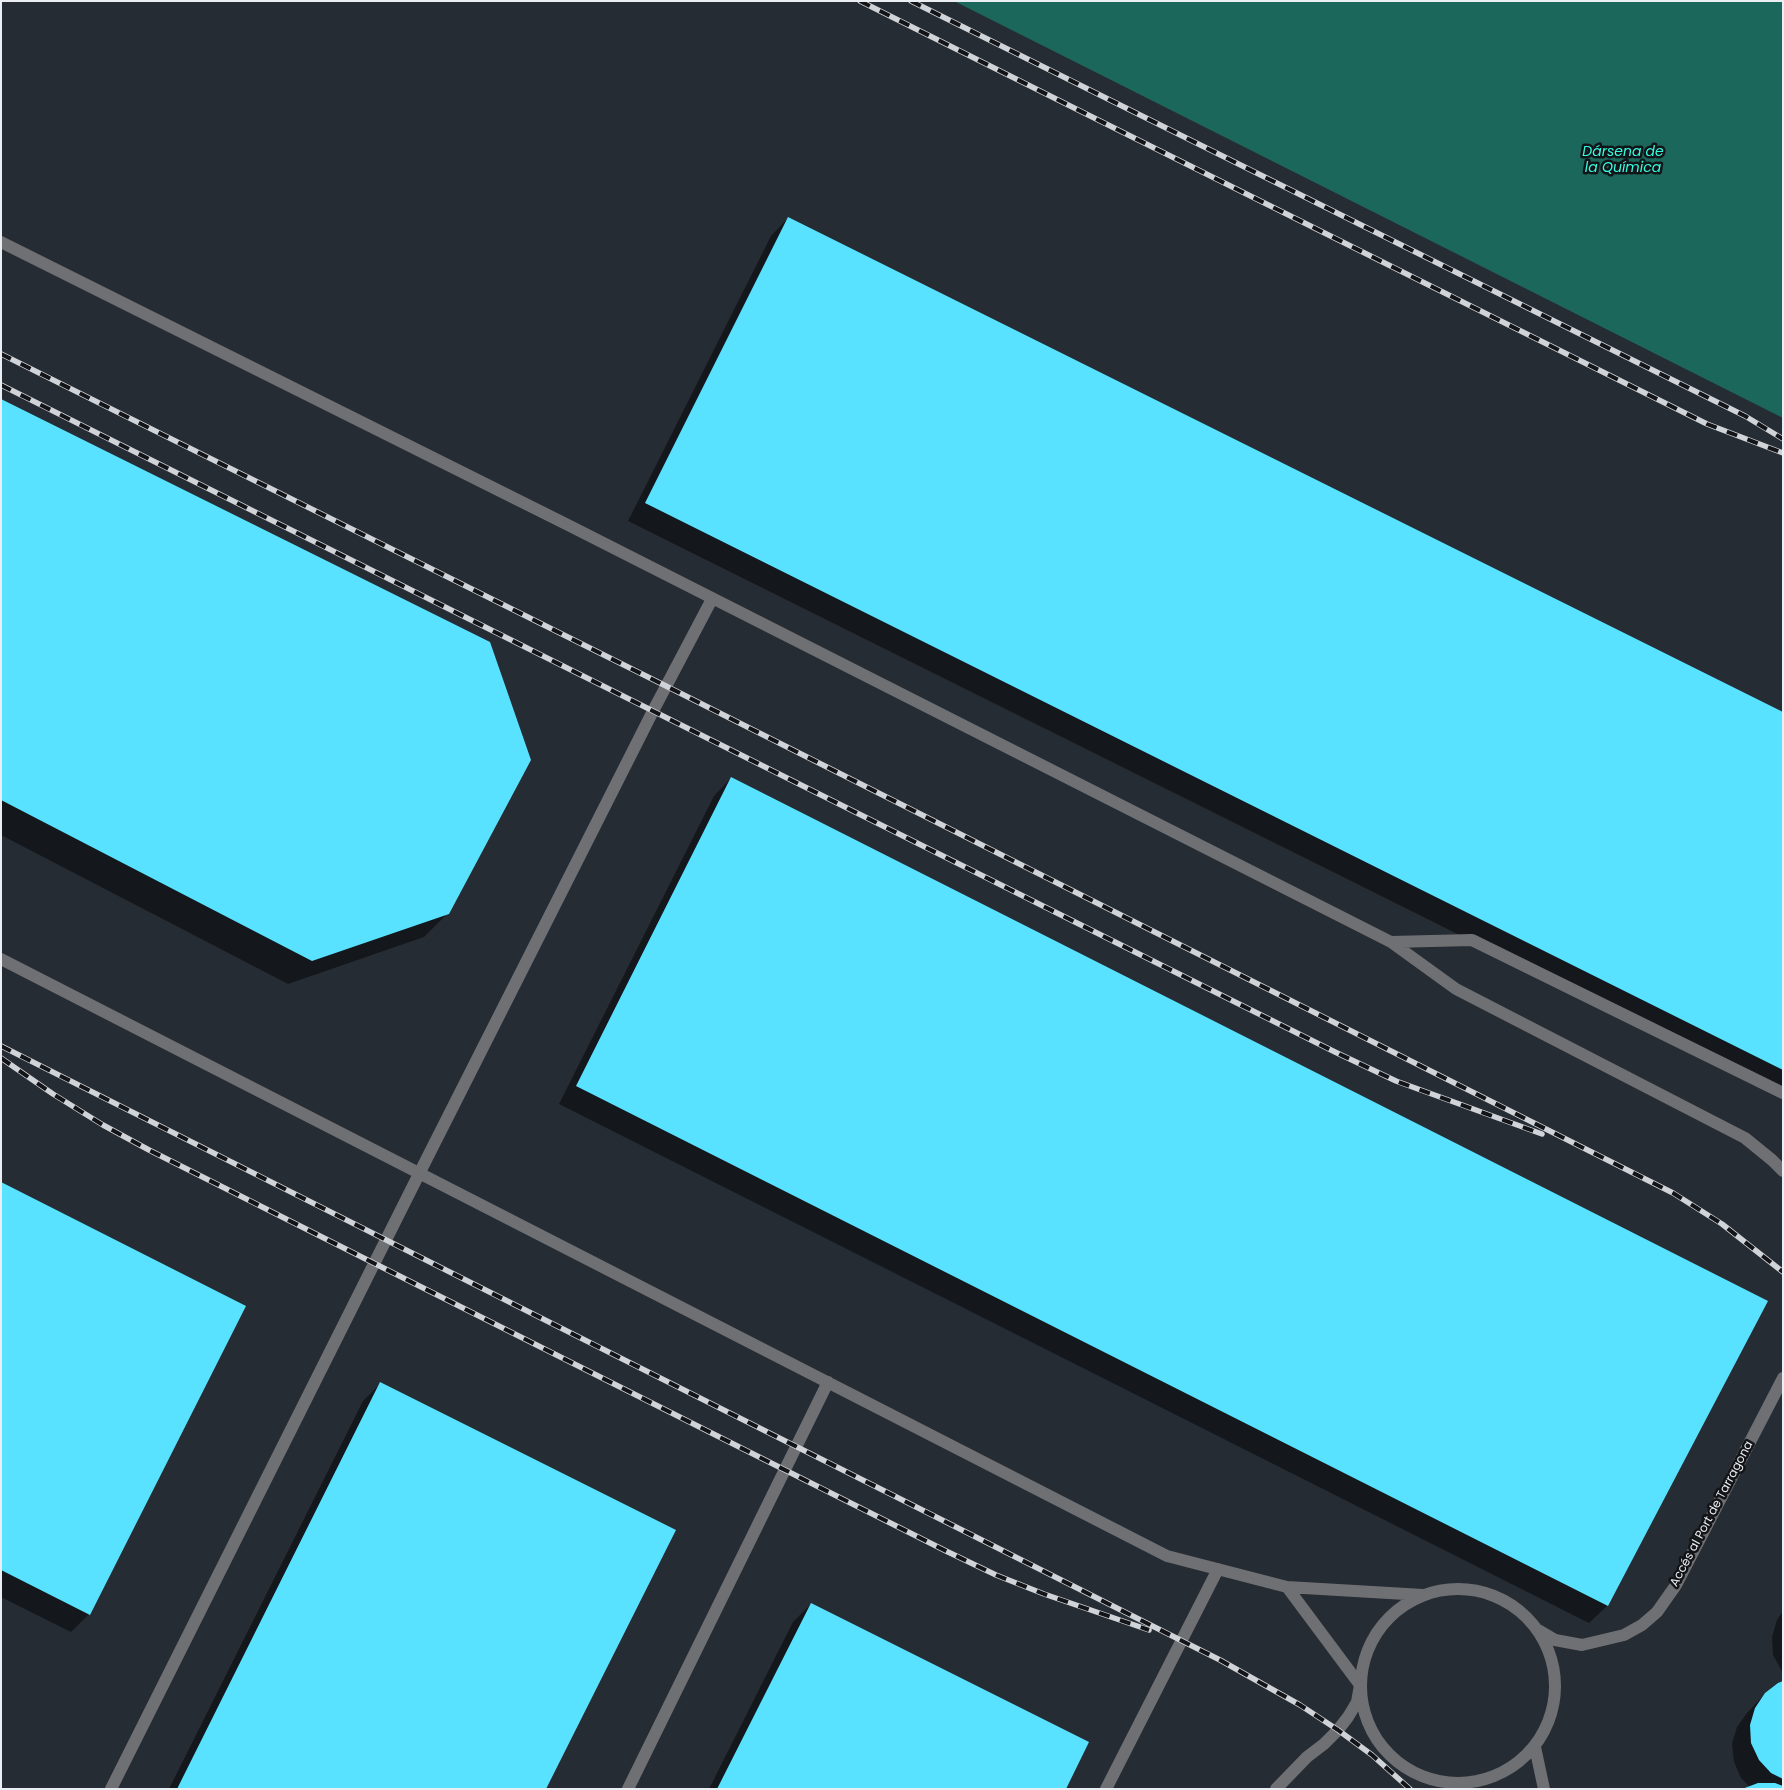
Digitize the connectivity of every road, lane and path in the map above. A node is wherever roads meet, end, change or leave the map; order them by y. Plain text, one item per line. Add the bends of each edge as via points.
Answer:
1 (1, 242) edge
2 (712, 599) junction
3 (1391, 942) junction
4 (1, 959) edge
5 (1783, 1093) edge
6 (1783, 1171) edge
7 (419, 1174) junction
8 (1783, 1378) edge
9 (828, 1382) junction
10 (1218, 1569) junction
11 (1287, 1587) junction
12 (1423, 1595) junction
13 (1538, 1630) junction
14 (1360, 1685) junction
15 (1535, 1748) junction
16 (1477, 1786) edge
17 (112, 1789) edge
18 (628, 1789) edge
19 (1106, 1789) edge
20 (1276, 1789) edge
21 (1544, 1789) edge

1 - 2 lane
2 - 3 lane
2 - 7 lane via 652,711
3 - 5 lane via 1472,940
3 - 6 lane via 1456,989 1745,1138
4 - 7 lane
7 - 9 lane
7 - 17 lane
8 - 13 lane, Accés al Port de Tarragona via 1676,1585 1657,1612 1624,1635 1582,1645 1555,1640
9 - 10 lane via 1167,1556
9 - 18 lane
10 - 11 lane
10 - 19 lane
11 - 12 lane
11 - 14 lane
12 - 13 lane via 1454,1588 1487,1592 1515,1607
12 - 14 lane via 1398,1610 1378,1630 1365,1656
13 - 15 lane via 1551,1657 1556,1690 1550,1720
14 - 16 lane via 1364,1712 1371,1730 1389,1756 1428,1780
14 - 20 lane via 1357,1702 1343,1724
15 - 16 lane via 1518,1764
15 - 21 lane

